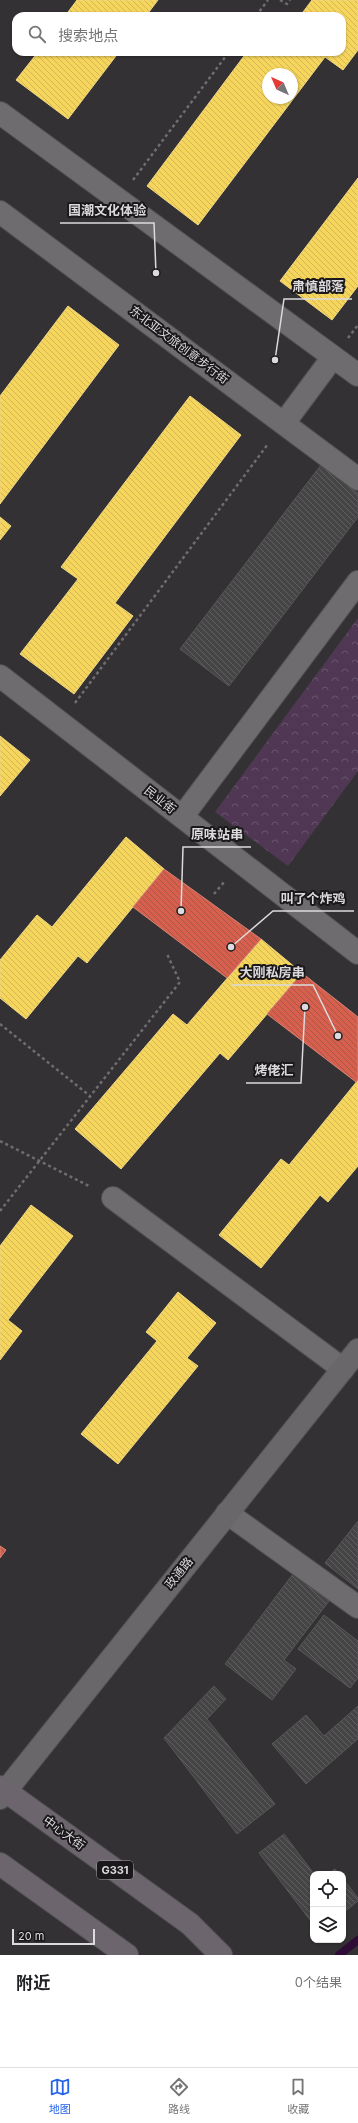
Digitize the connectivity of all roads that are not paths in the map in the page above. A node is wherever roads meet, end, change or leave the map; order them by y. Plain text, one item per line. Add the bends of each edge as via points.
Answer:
1 (0, 113) edge
2 (0, 212) edge
3 (334, 357) junction
4 (358, 375) edge
5 (284, 423) junction
6 (358, 479) edge
7 (358, 582) edge
8 (0, 676) edge
9 (182, 817) junction
10 (358, 953) edge
11 (113, 1198) road end
12 (358, 1350) edge
13 (343, 1369) junction
14 (227, 1513) junction
15 (358, 1607) edge
16 (1, 1792) edge
17 (0, 1864) edge
18 (127, 1955) edge
19 (221, 1955) edge

1 - 3 street
2 - 5 street, 东北亚文旅创意步行街
3 - 4 street
3 - 5 street
5 - 6 street, 东北亚文旅创意步行街
7 - 9 street
8 - 9 street, 民业街
9 - 10 street, 民业街
11 - 13 street
12 - 13 main road, 政通路
13 - 14 main road, 政通路
14 - 15 street
14 - 16 main road, 政通路
16 - 19 highway, 中心大街 / G331 via 190,1924
17 - 18 highway

